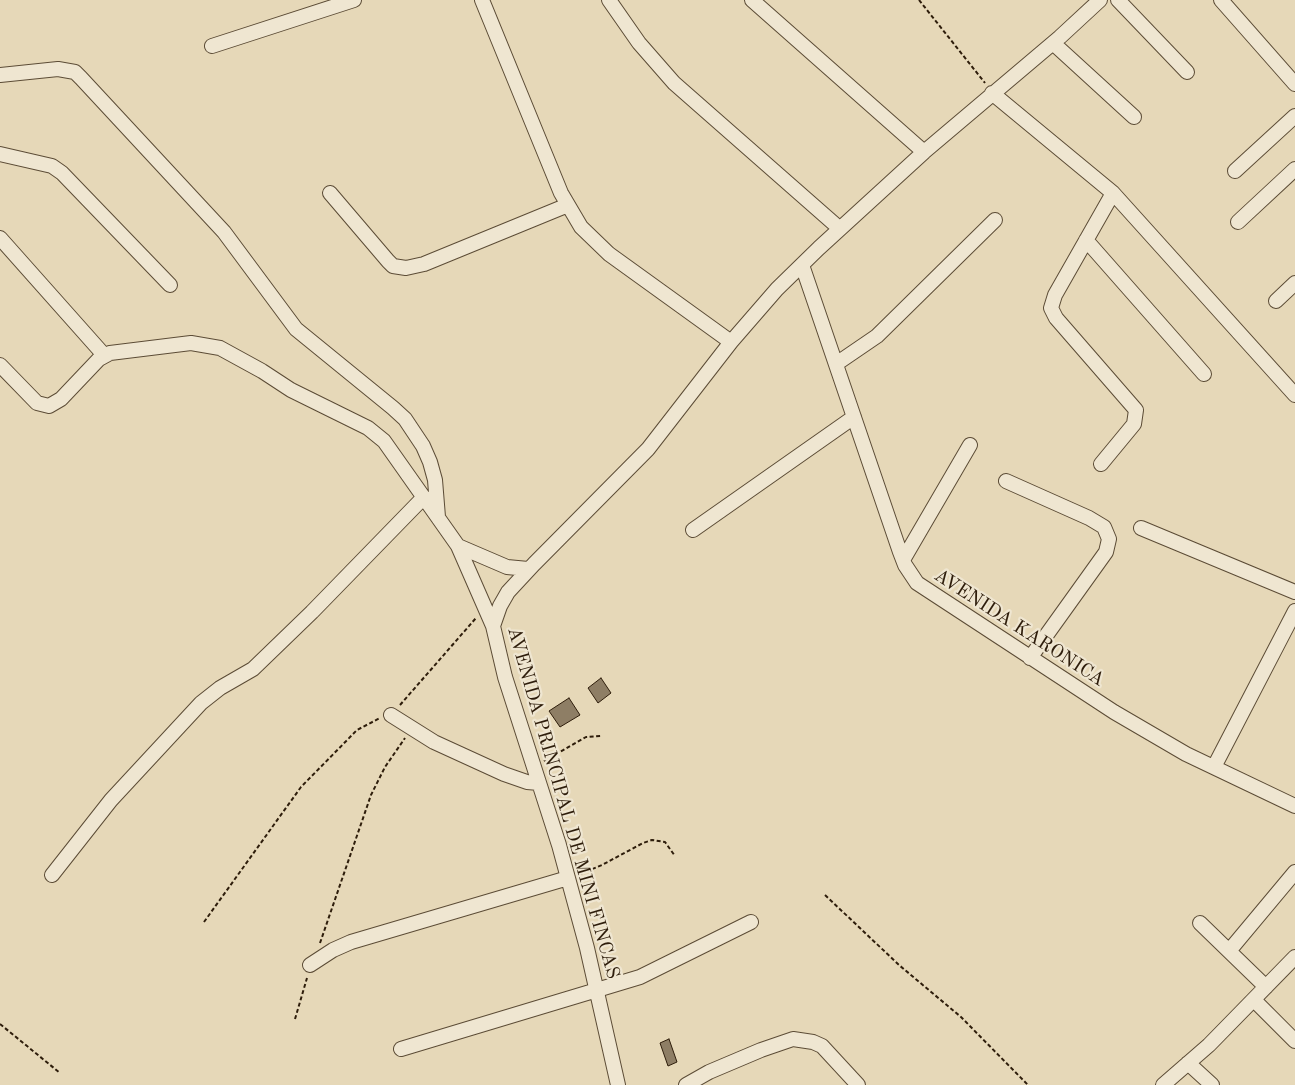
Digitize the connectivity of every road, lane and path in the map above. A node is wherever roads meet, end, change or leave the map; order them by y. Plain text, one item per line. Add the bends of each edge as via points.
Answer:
1 (354, 0) edge
2 (482, 0) edge
3 (609, 0) edge
4 (752, 0) edge
5 (919, 0) edge
6 (1100, 0) edge
7 (1118, 0) edge
8 (1221, 0) edge
9 (1053, 43) junction
10 (212, 46) dead end
11 (1186, 72) dead end
12 (0, 75) edge
13 (1295, 84) edge
14 (992, 93) junction
15 (1295, 116) edge
16 (1134, 117) dead end
17 (924, 152) junction
18 (0, 154) edge
19 (29, 161) junction
20 (0, 167) edge
21 (1295, 169) edge
22 (1235, 171) dead end
23 (330, 193) dead end
24 (1113, 194) junction
25 (568, 205) junction
26 (995, 220) dead end
27 (1238, 222) dead end
28 (839, 228) junction
29 (0, 238) edge
30 (1086, 240) junction
31 (802, 265) junction
32 (1295, 283) edge
33 (170, 285) dead end
34 (1276, 301) dead end
35 (731, 342) junction
36 (104, 355) junction
37 (836, 364) junction
38 (0, 365) edge
39 (1204, 374) dead end
40 (1295, 395) edge
41 (854, 417) junction
42 (970, 445) dead end
43 (1100, 464) dead end
44 (1006, 480) dead end
45 (424, 497) junction
46 (438, 518) junction
47 (1141, 528) dead end
48 (693, 530) dead end
49 (458, 546) junction
50 (903, 560) junction
51 (528, 569) junction
52 (1295, 592) edge
53 (485, 608) junction
54 (1295, 611) edge
55 (493, 626) junction
56 (1030, 658) junction
57 (391, 715) junction
58 (412, 728) junction
59 (602, 736) dead end
60 (534, 767) junction
61 (1214, 767) junction
62 (539, 783) junction
63 (1295, 806) edge
64 (675, 856) dead end
65 (1295, 872) edge
66 (52, 875) dead end
67 (568, 878) junction
68 (825, 895) dead end
69 (204, 922) dead end
70 (751, 922) dead end
71 (1200, 923) dead end
72 (1229, 951) junction
73 (1295, 957) edge
74 (310, 965) junction
75 (1266, 987) junction
76 (596, 990) junction
77 (1254, 1000) junction
78 (295, 1019) dead end
79 (0, 1024) edge
80 (1295, 1041) edge
81 (401, 1049) dead end
82 (1188, 1063) junction
83 (60, 1073) dead end
84 (618, 1085) edge
85 (686, 1085) edge
86 (858, 1085) edge
87 (1028, 1085) edge
88 (1163, 1085) edge
89 (1212, 1085) edge

1 - 10 street
2 - 25 street
3 - 28 street via 674,83
4 - 17 street
5 - 14 path
6 - 9 street, AVENIDA PRINCIPAL DE MINI FINCAS
7 - 11 street
8 - 13 street
9 - 14 street, AVENIDA PRINCIPAL DE MINI FINCAS
9 - 16 street
12 - 46 street via 58,69 75,72 81,78 224,232 296,329 405,420 430,462
14 - 17 street, AVENIDA PRINCIPAL DE MINI FINCAS
14 - 24 street
15 - 22 street
17 - 28 street, AVENIDA PRINCIPAL DE MINI FINCAS
18 - 19 street
19 - 20 street
19 - 33 street via 52,166 62,173
21 - 27 street
23 - 25 street via 393,266 406,268 424,264
24 - 30 street
24 - 40 street
25 - 35 street via 590,238
26 - 37 street via 877,336
28 - 31 street, AVENIDA PRINCIPAL DE MINI FINCAS
29 - 36 street
30 - 39 street
30 - 43 street via 1054,295 1051,308 1056,318 1136,410 1134,424
31 - 35 street, AVENIDA PRINCIPAL DE MINI FINCAS
31 - 37 street, AVENIDA KARONICA
32 - 34 street
35 - 51 street, AVENIDA PRINCIPAL DE MINI FINCAS via 648,449
36 - 38 street via 61,400 49,406 37,403
36 - 45 street via 172,344 203,344 220,348 291,390 368,428 384,441
37 - 41 street, AVENIDA KARONICA
41 - 48 street
41 - 50 street, AVENIDA KARONICA
42 - 50 street
44 - 56 street via 1089,518 1104,527 1109,539 1106,552
45 - 46 street
45 - 66 street via 253,669 202,703 112,800
46 - 49 street
47 - 52 street
49 - 51 street via 506,567
49 - 53 street
50 - 56 street, AVENIDA KARONICA via 910,575 927,591
51 - 55 street, AVENIDA PRINCIPAL DE MINI FINCAS via 504,599
53 - 55 street
53 - 57 path
54 - 61 street
55 - 60 street, AVENIDA PRINCIPAL DE MINI FINCAS via 505,677
56 - 61 street, AVENIDA KARONICA via 1114,712
57 - 58 street
57 - 69 path via 357,730 316,769
58 - 62 street via 434,742 504,774
58 - 74 path via 385,766 371,795 330,918
59 - 60 path via 586,737
60 - 62 street, AVENIDA PRINCIPAL DE MINI FINCAS
61 - 63 street, AVENIDA KARONICA
62 - 67 street, AVENIDA PRINCIPAL DE MINI FINCAS
64 - 67 path via 665,842 652,840
65 - 72 street
67 - 74 street via 351,942
67 - 76 street, AVENIDA PRINCIPAL DE MINI FINCAS
68 - 87 path via 899,965 961,1017
70 - 76 street via 640,977
71 - 72 street
72 - 75 street
73 - 75 street
74 - 78 path
75 - 77 street
76 - 81 street
76 - 84 street, AVENIDA PRINCIPAL DE MINI FINCAS
77 - 80 street
77 - 82 street
79 - 83 path
82 - 88 street
82 - 89 street
85 - 86 street via 793,1039 822,1046

